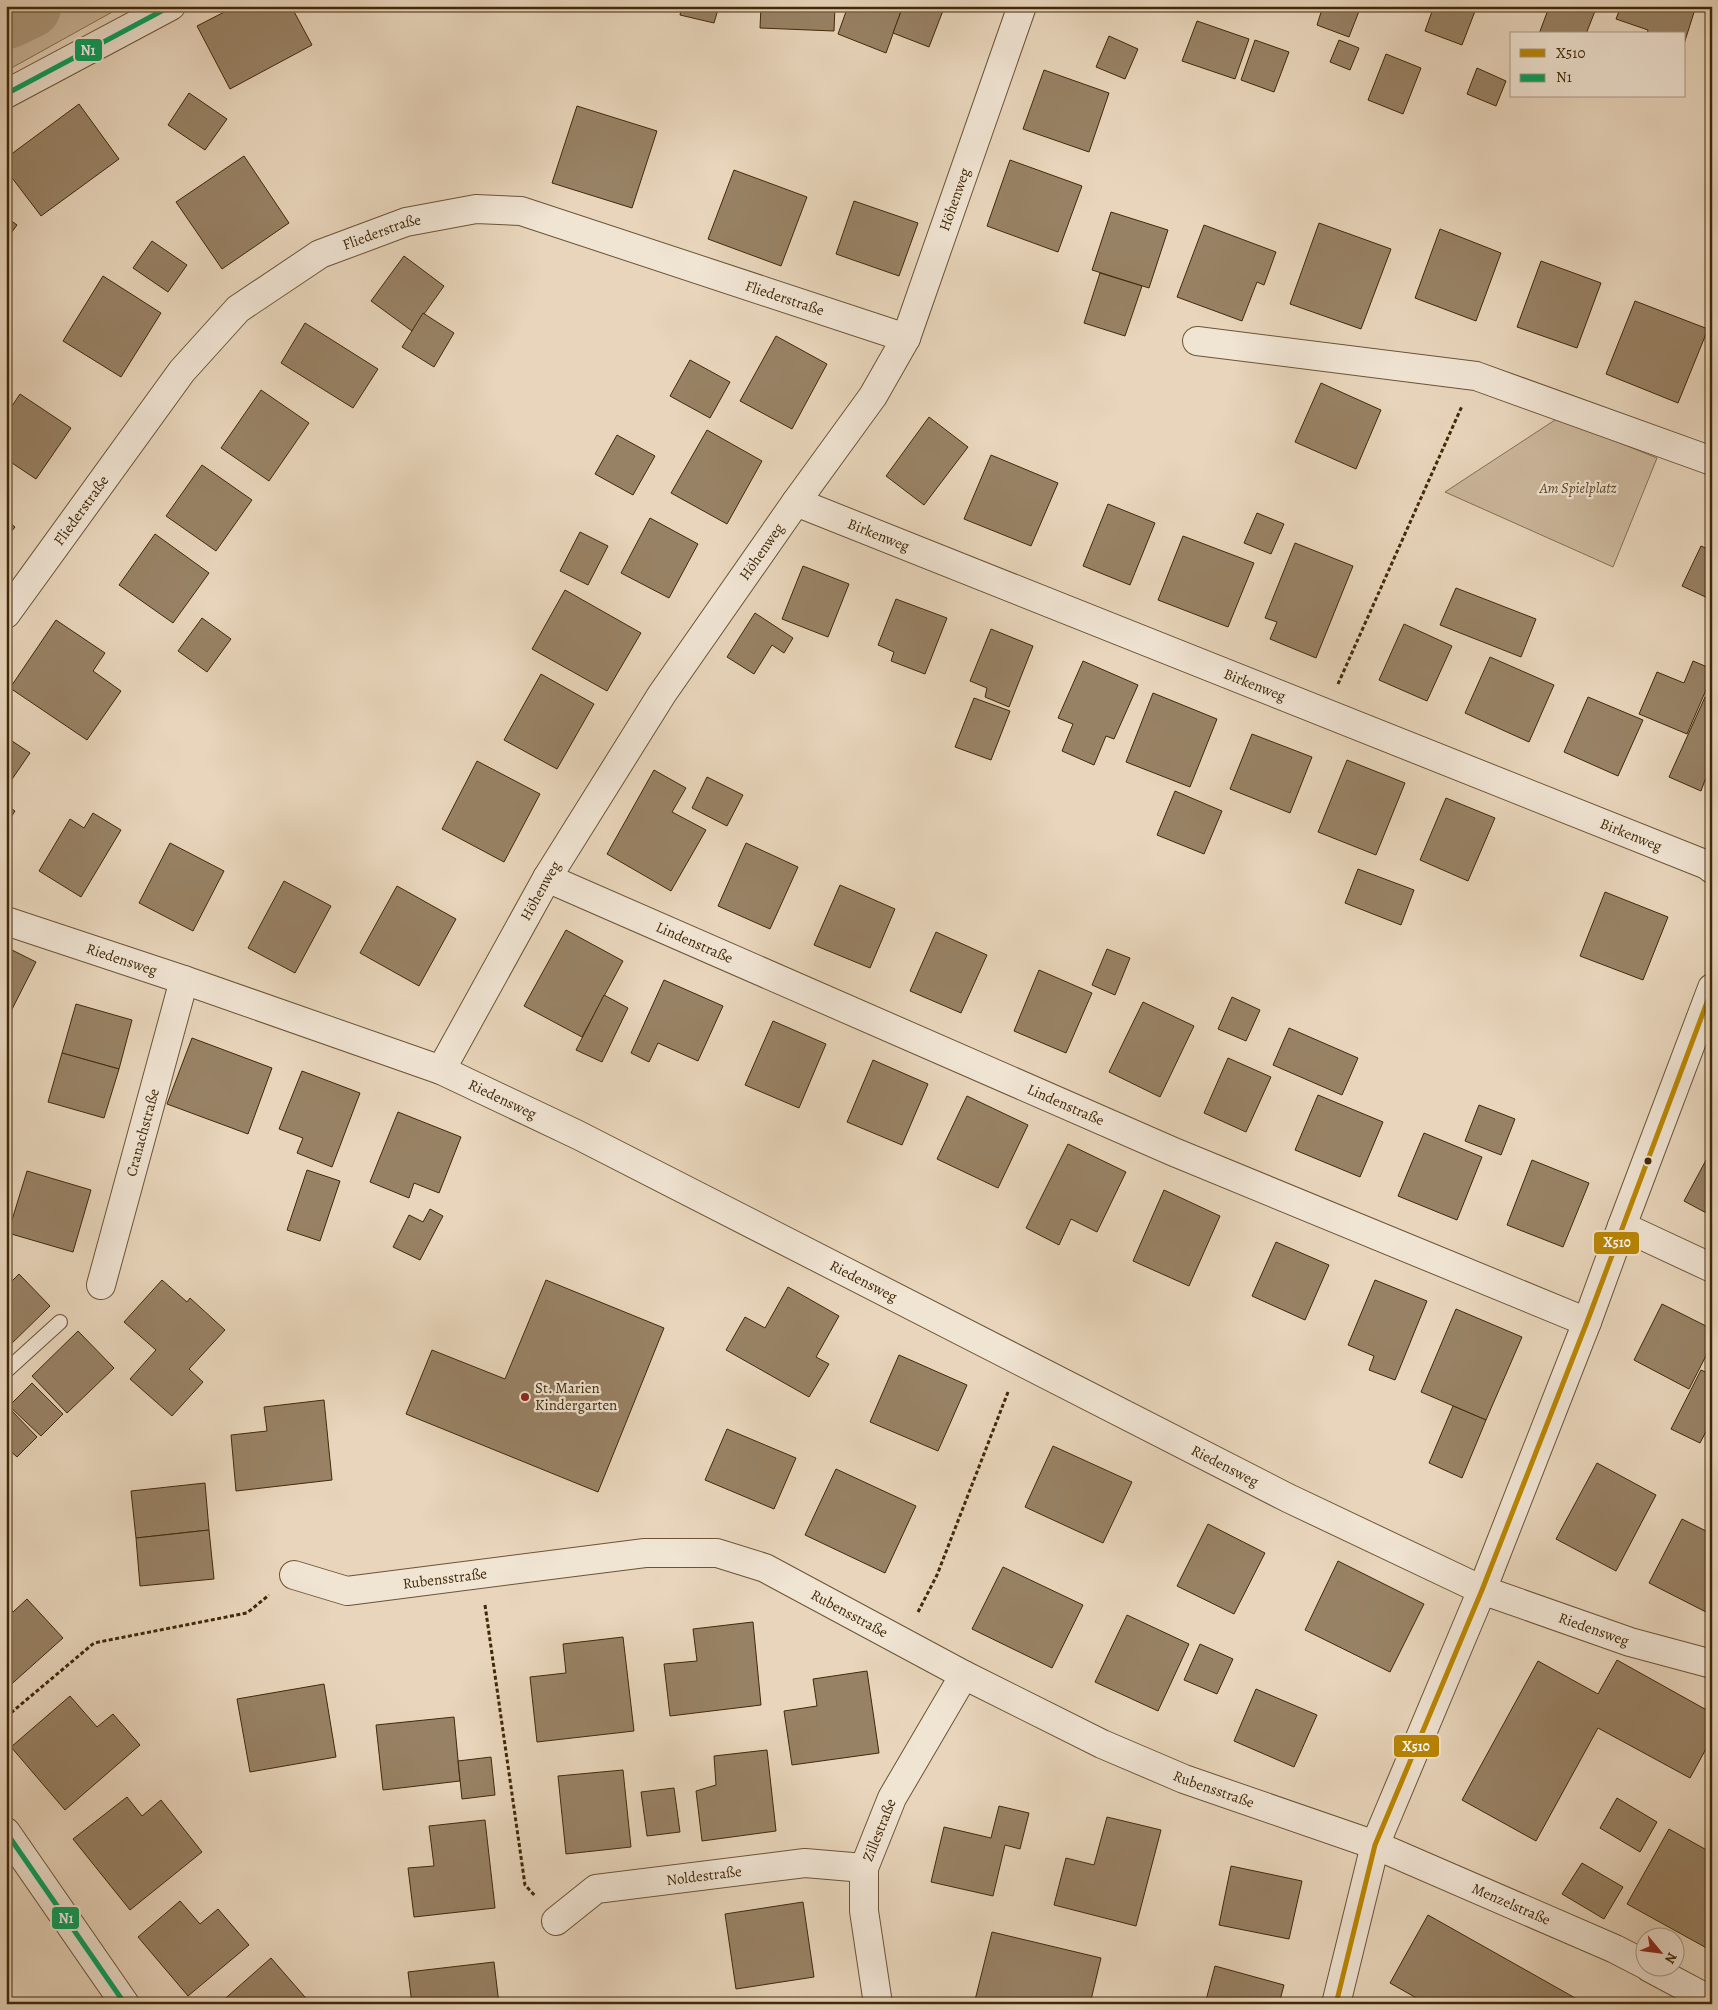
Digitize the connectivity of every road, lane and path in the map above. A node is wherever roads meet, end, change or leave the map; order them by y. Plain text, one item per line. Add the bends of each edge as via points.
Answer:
1 (171, 6) edge
2 (1022, 6) edge
3 (6, 94) edge
4 (906, 338) junction
5 (1197, 341) dead end
6 (1476, 376) junction
7 (1712, 460) edge
8 (796, 502) junction
9 (6, 614) edge
10 (1325, 713) junction
11 (1712, 869) edge
12 (547, 878) junction
13 (6, 921) edge
14 (184, 980) junction
15 (1712, 988) edge
16 (441, 1070) junction
17 (1622, 1226) junction
18 (1712, 1268) edge
19 (101, 1285) dead end
20 (60, 1322) dead end
21 (1588, 1322) junction
22 (1020, 1362) junction
23 (6, 1370) edge
24 (294, 1575) joint
25 (480, 1575) junction
26 (1482, 1590) junction
27 (903, 1642) junction
28 (1712, 1664) edge
29 (964, 1675) junction
30 (6, 1717) edge
31 (6, 1832) edge
32 (1375, 1845) junction
33 (864, 1868) junction
34 (556, 1921) joint
35 (1636, 1960) edge
36 (1669, 1978) edge
37 (1712, 2001) edge
38 (125, 2004) edge
39 (878, 2004) edge
40 (1336, 2004) edge

1 - 3 street
2 - 4 street, Höhenweg
4 - 8 street, Höhenweg via 873,396
4 - 9 street, Fliederstraße via 520,211 476,209 406,222 320,254 238,309 182,371
5 - 6 street
6 - 7 street
6 - 10 path
8 - 10 street, Birkenweg
8 - 12 street, Höhenweg via 662,694
10 - 11 street, Birkenweg
12 - 16 street, Höhenweg
12 - 21 street, Lindenstraße via 1174,1152
13 - 14 street, Riedensweg
14 - 16 street, Riedensweg
14 - 19 street, Cranachstraße
15 - 17 street
16 - 22 street, Riedensweg via 578,1135
17 - 18 street
17 - 21 street
20 - 23 lane
21 - 26 street
22 - 26 street, Riedensweg via 1288,1498
22 - 27 path via 937,1576
24 - 25 street, Rubensstraße via 347,1591
24 - 30 path via 247,1613 94,1643
25 - 27 street, Rubensstraße via 645,1553 717,1553 765,1568
25 - 34 path via 525,1885
26 - 28 street, Riedensweg via 1630,1642
26 - 32 street
27 - 29 street, Rubensstraße
29 - 32 street, Rubensstraße via 1102,1744 1175,1775
29 - 33 street, Zillestraße via 892,1798
31 - 38 street
32 - 35 street, Menzelstraße
32 - 40 street
33 - 34 street, Noldestraße via 805,1863 596,1889
33 - 39 street, Zillestraße via 864,1911
36 - 37 street

